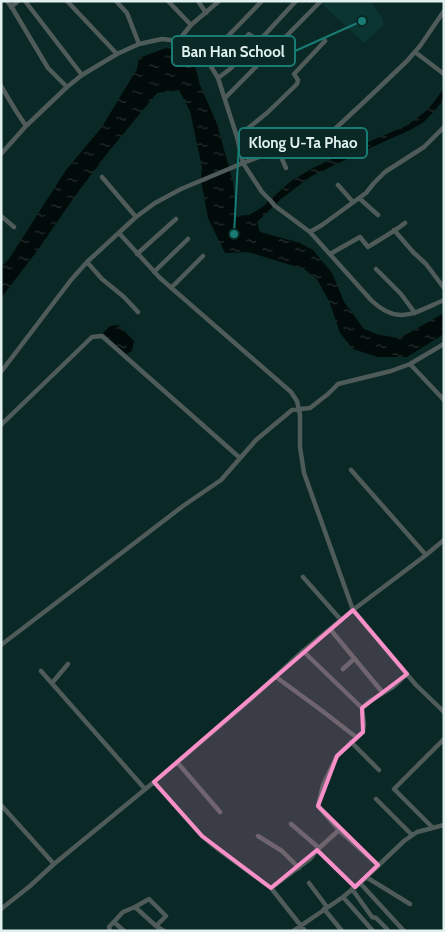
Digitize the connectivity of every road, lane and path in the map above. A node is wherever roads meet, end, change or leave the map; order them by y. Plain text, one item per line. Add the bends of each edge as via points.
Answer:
1 (18, 1) edge
2 (26, 1) edge
3 (67, 1) edge
4 (116, 1) edge
5 (168, 1) edge
6 (198, 1) edge
7 (219, 1) edge
8 (262, 1) edge
9 (296, 1) edge
10 (321, 1) edge
11 (4, 2) edge
12 (11, 7) junction
13 (444, 11) edge
14 (206, 13) junction
15 (190, 25) junction
16 (227, 37) dead end
17 (178, 41) junction
18 (325, 42) dead end
19 (140, 44) junction
20 (415, 52) junction
21 (117, 54) junction
22 (444, 74) edge
23 (82, 75) junction
24 (218, 78) junction
25 (1, 86) edge
26 (67, 87) junction
27 (225, 98) junction
28 (26, 126) junction
29 (444, 127) edge
30 (237, 137) junction
31 (2, 150) edge
32 (278, 150) junction
33 (243, 163) junction
34 (286, 168) dead end
35 (102, 177) dead end
36 (338, 185) dead end
37 (360, 198) junction
38 (353, 202) junction
39 (1, 216) edge
40 (378, 216) dead end
41 (136, 217) junction
42 (176, 219) dead end
43 (405, 223) dead end
44 (14, 227) dead end
45 (394, 230) junction
46 (310, 232) junction
47 (119, 233) junction
48 (188, 239) dead end
49 (137, 254) junction
50 (330, 254) junction
51 (203, 256) dead end
52 (87, 262) junction
53 (376, 269) dead end
54 (154, 272) junction
55 (171, 288) junction
56 (444, 288) edge
57 (444, 300) edge
58 (138, 312) dead end
59 (415, 313) junction
60 (444, 344) edge
61 (410, 364) junction
62 (1, 372) edge
63 (444, 400) edge
64 (299, 409) junction
65 (1, 425) edge
66 (240, 458) junction
67 (351, 470) dead end
68 (444, 540) edge
69 (426, 555) junction
70 (303, 577) dead end
71 (353, 610) junction
72 (341, 620) junction
73 (330, 629) junction
74 (1, 645) edge
75 (303, 651) junction
76 (354, 659) junction
77 (68, 664) dead end
78 (343, 669) dead end
79 (41, 671) dead end
80 (407, 674) junction
81 (276, 677) junction
82 (52, 683) junction
83 (383, 694) junction
84 (362, 708) junction
85 (444, 712) edge
86 (356, 737) junction
87 (444, 738) edge
88 (351, 742) junction
89 (177, 762) junction
90 (379, 770) dead end
91 (154, 782) junction
92 (145, 789) junction
93 (376, 799) dead end
94 (1, 805) edge
95 (220, 812) dead end
96 (291, 824) dead end
97 (444, 825) edge
98 (432, 827) junction
99 (339, 830) junction
100 (412, 835) junction
101 (258, 836) dead end
102 (318, 849) junction
103 (54, 864) junction
104 (378, 865) junction
105 (299, 868) junction
106 (366, 877) junction
107 (309, 883) dead end
108 (360, 883) junction
109 (271, 888) junction
110 (353, 888) junction
111 (343, 896) junction
112 (410, 904) dead end
113 (135, 907) junction
114 (326, 908) junction
115 (1, 909) edge
116 (114, 922) junction
117 (301, 925) junction
118 (160, 929) edge
119 (387, 929) dead end
120 (110, 931) edge
121 (124, 931) edge
122 (293, 931) edge
123 (305, 931) edge
124 (342, 931) edge
125 (373, 931) edge
126 (404, 931) edge

1 - 12 street
2 - 23 street
3 - 21 street
4 - 19 street via 127,13
5 - 15 street
6 - 14 street
7 - 14 street
8 - 16 street
9 - 24 street via 259,41 249,34 233,50 231,56 236,63
10 - 27 street
11 - 12 street
12 - 26 street via 48,68
13 - 20 street
14 - 15 street
15 - 17 street
17 - 19 street via 162,38
17 - 24 street via 207,60
18 - 30 street via 294,74 297,84
19 - 21 street
20 - 22 street
20 - 32 street via 323,140
21 - 23 street
23 - 26 street
24 - 27 street
25 - 28 street
26 - 28 street
27 - 30 street
28 - 31 street
29 - 37 street via 424,147 385,172
30 - 33 street
32 - 33 street
32 - 34 street
33 - 41 street via 181,189
33 - 46 street via 275,206
35 - 41 street
36 - 38 street
37 - 38 street
37 - 40 street
38 - 46 street
39 - 44 street
41 - 47 street
42 - 49 street
43 - 45 street
45 - 50 street via 368,248 360,237
45 - 56 street
46 - 50 street
47 - 49 street
47 - 52 street
48 - 54 street
49 - 54 street
50 - 59 street via 381,310 401,316
51 - 55 street
52 - 58 street
52 - 62 street
53 - 59 street
54 - 55 street
55 - 64 street via 291,392
57 - 59 street
60 - 61 street
61 - 63 street
61 - 64 street via 338,384 310,408
64 - 66 street via 292,410
64 - 71 street via 304,473
65 - 66 street via 92,337 102,336
66 - 74 street via 222,480
67 - 69 street
68 - 69 street
69 - 71 street
70 - 72 street
71 - 72 street
71 - 80 street
72 - 73 street
73 - 75 street
73 - 76 street
75 - 81 street
75 - 84 street
76 - 78 street
76 - 83 street
77 - 82 street
79 - 82 street
80 - 83 street
80 - 85 street
81 - 86 street
81 - 89 street
82 - 92 street
83 - 84 street
84 - 86 street via 363,732
86 - 88 street
87 - 98 street via 394,789
88 - 90 street
88 - 99 street via 337,756 328,772 318,806
89 - 91 street
89 - 95 street
91 - 92 street
91 - 109 street via 202,836
92 - 103 street
93 - 100 street
94 - 103 street
96 - 102 street
97 - 98 street
98 - 100 street
99 - 102 street
99 - 104 street
100 - 104 street
101 - 105 street via 282,851
102 - 105 street
102 - 110 street
103 - 115 street
104 - 106 street
105 - 109 street
106 - 108 street
106 - 112 street
107 - 114 street
108 - 110 street
108 - 126 street
109 - 117 street
110 - 111 street
110 - 119 street via 372,917
111 - 114 street
111 - 125 street
113 - 116 street via 123,912
113 - 118 street
113 - 118 street via 149,899 166,916
114 - 117 street
114 - 124 street
116 - 120 street via 109,927
116 - 121 street
117 - 122 street
117 - 123 street

